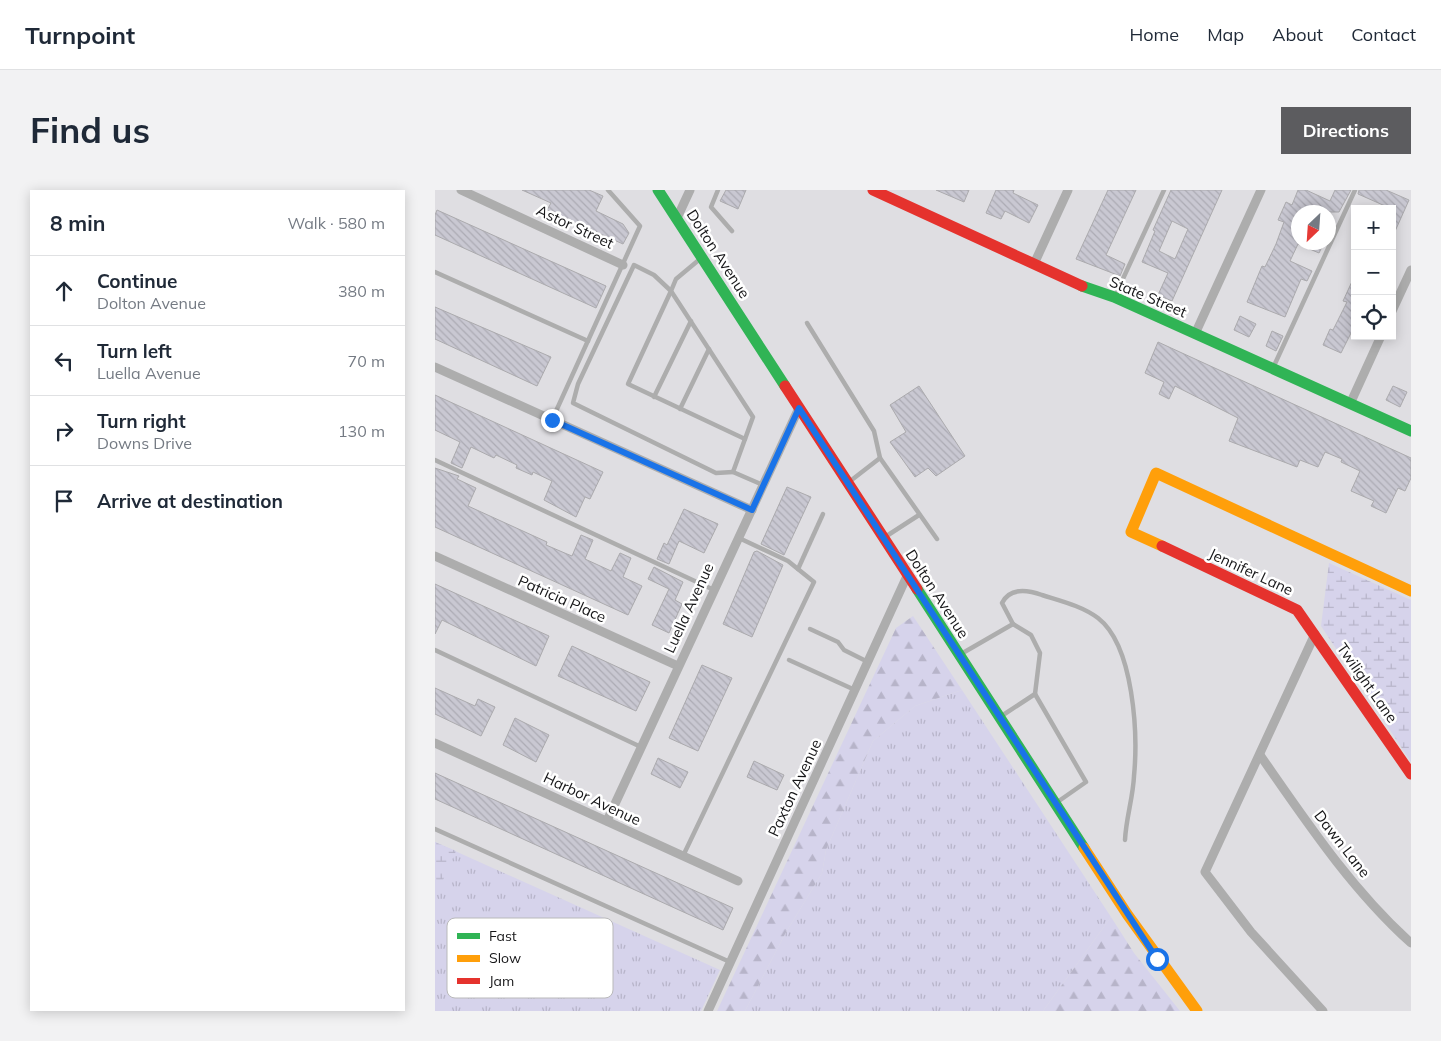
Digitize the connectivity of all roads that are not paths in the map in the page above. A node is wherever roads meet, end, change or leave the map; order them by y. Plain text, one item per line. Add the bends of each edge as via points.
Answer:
1 (461, 190) edge
2 (608, 190) edge
3 (657, 190) edge
4 (690, 190) edge
5 (718, 190) edge
6 (1068, 190) edge
7 (1164, 190) edge
8 (1261, 190) edge
9 (1355, 190) edge
10 (877, 191) edge
11 (677, 218) junction
12 (732, 231) dead end
13 (702, 258) junction
14 (623, 264) junction
15 (1034, 264) junction
16 (1411, 270) edge
17 (435, 272) edge
18 (671, 291) junction
19 (1115, 297) junction
20 (1396, 302) edge
21 (691, 321) junction
22 (807, 323) dead end
23 (1195, 334) junction
24 (1379, 340) edge
25 (588, 341) junction
26 (709, 349) junction
27 (435, 367) edge
28 (1273, 369) junction
29 (654, 397) junction
30 (1350, 404) junction
31 (799, 408) junction
32 (680, 409) junction
33 (552, 420) junction
34 (1411, 431) edge
35 (745, 440) junction
36 (880, 458) junction
37 (435, 460) edge
38 (733, 472) junction
39 (848, 483) junction
40 (763, 485) junction
41 (752, 510) junction
42 (823, 514) dead end
43 (919, 515) junction
44 (738, 538) junction
45 (883, 538) junction
46 (937, 539) dead end
47 (435, 556) edge
48 (798, 569) junction
49 (907, 576) junction
50 (714, 590) junction
51 (1411, 591) edge
52 (1013, 624) junction
53 (810, 629) dead end
54 (1315, 634) junction
55 (435, 650) edge
56 (959, 655) junction
57 (789, 660) dead end
58 (868, 662) junction
59 (678, 666) junction
60 (855, 690) junction
61 (1035, 694) junction
62 (999, 718) junction
63 (435, 743) edge
64 (641, 747) junction
65 (1260, 755) junction
66 (1411, 774) edge
67 (1055, 804) junction
68 (607, 821) junction
69 (435, 829) edge
70 (1125, 840) dead end
71 (683, 856) junction
72 (738, 881) dead end
73 (1411, 943) edge
74 (730, 962) junction
75 (708, 1011) edge
76 (1197, 1011) edge
77 (1323, 1011) edge

1 - 14 street, Astor Street
2 - 14 lane via 641,226
3 - 11 street, Dolton Avenue
4 - 11 street
5 - 12 lane via 711,207
6 - 15 street
7 - 19 lane
8 - 23 street
9 - 28 lane
10 - 15 street, State Street
11 - 13 street, Dolton Avenue
13 - 18 lane via 676,279
13 - 31 street, Dolton Avenue
14 - 25 lane
15 - 19 street, State Street via 1101,294
16 - 20 street
17 - 25 lane
18 - 21 lane
18 - 29 lane via 629,384
18 - 38 lane via 654,275 634,265 578,384 573,403 716,473
19 - 23 street, State Street
21 - 26 lane
21 - 29 lane
22 - 36 lane via 874,431
23 - 28 street, State Street
24 - 30 street
25 - 33 lane
26 - 32 lane
26 - 35 lane via 753,417
27 - 33 street
28 - 30 street, State Street
29 - 32 lane
30 - 34 street, State Street
31 - 39 street, Dolton Avenue
31 - 40 street, Luella Avenue
32 - 35 lane
33 - 41 street
35 - 38 lane
36 - 39 lane
36 - 43 lane
37 - 50 lane
38 - 40 lane
39 - 45 street, Dolton Avenue
40 - 41 street, Luella Avenue
41 - 44 street, Luella Avenue
42 - 48 lane
43 - 45 lane
43 - 46 lane
44 - 48 lane via 788,561
44 - 50 street, Luella Avenue
45 - 49 street, Dolton Avenue
47 - 59 street, Patricia Place
48 - 71 lane via 814,582
49 - 56 street, Dolton Avenue
49 - 58 street, Paxton Avenue
50 - 59 street, Luella Avenue
51 - 54 street, Jennifer Lane via 1156,472 1131,532 1297,610
52 - 56 lane
52 - 61 lane via 1031,635 1041,653
52 - 70 lane via 1002,602 1005,597 1017,591 1036,593 1080,608 1098,619 1118,644 1130,692 1135,741 1134,777
53 - 58 lane via 838,642 844,650
54 - 65 street
54 - 66 street, Twilight Lane
55 - 64 lane
56 - 62 street, Dolton Avenue
57 - 60 lane
58 - 60 street, Paxton Avenue
59 - 64 street, Luella Avenue
60 - 74 street, Paxton Avenue
61 - 62 lane
61 - 67 lane via 1086,782
62 - 67 street, Dolton Avenue
63 - 68 street, Harbor Avenue
64 - 68 street, Luella Avenue
65 - 73 street, Dawn Lane via 1327,851
65 - 77 street via 1205,872 1251,932
67 - 76 street, Dolton Avenue via 1142,936
68 - 71 street, Harbor Avenue
69 - 74 lane
71 - 72 street, Harbor Avenue
74 - 75 street, Paxton Avenue

